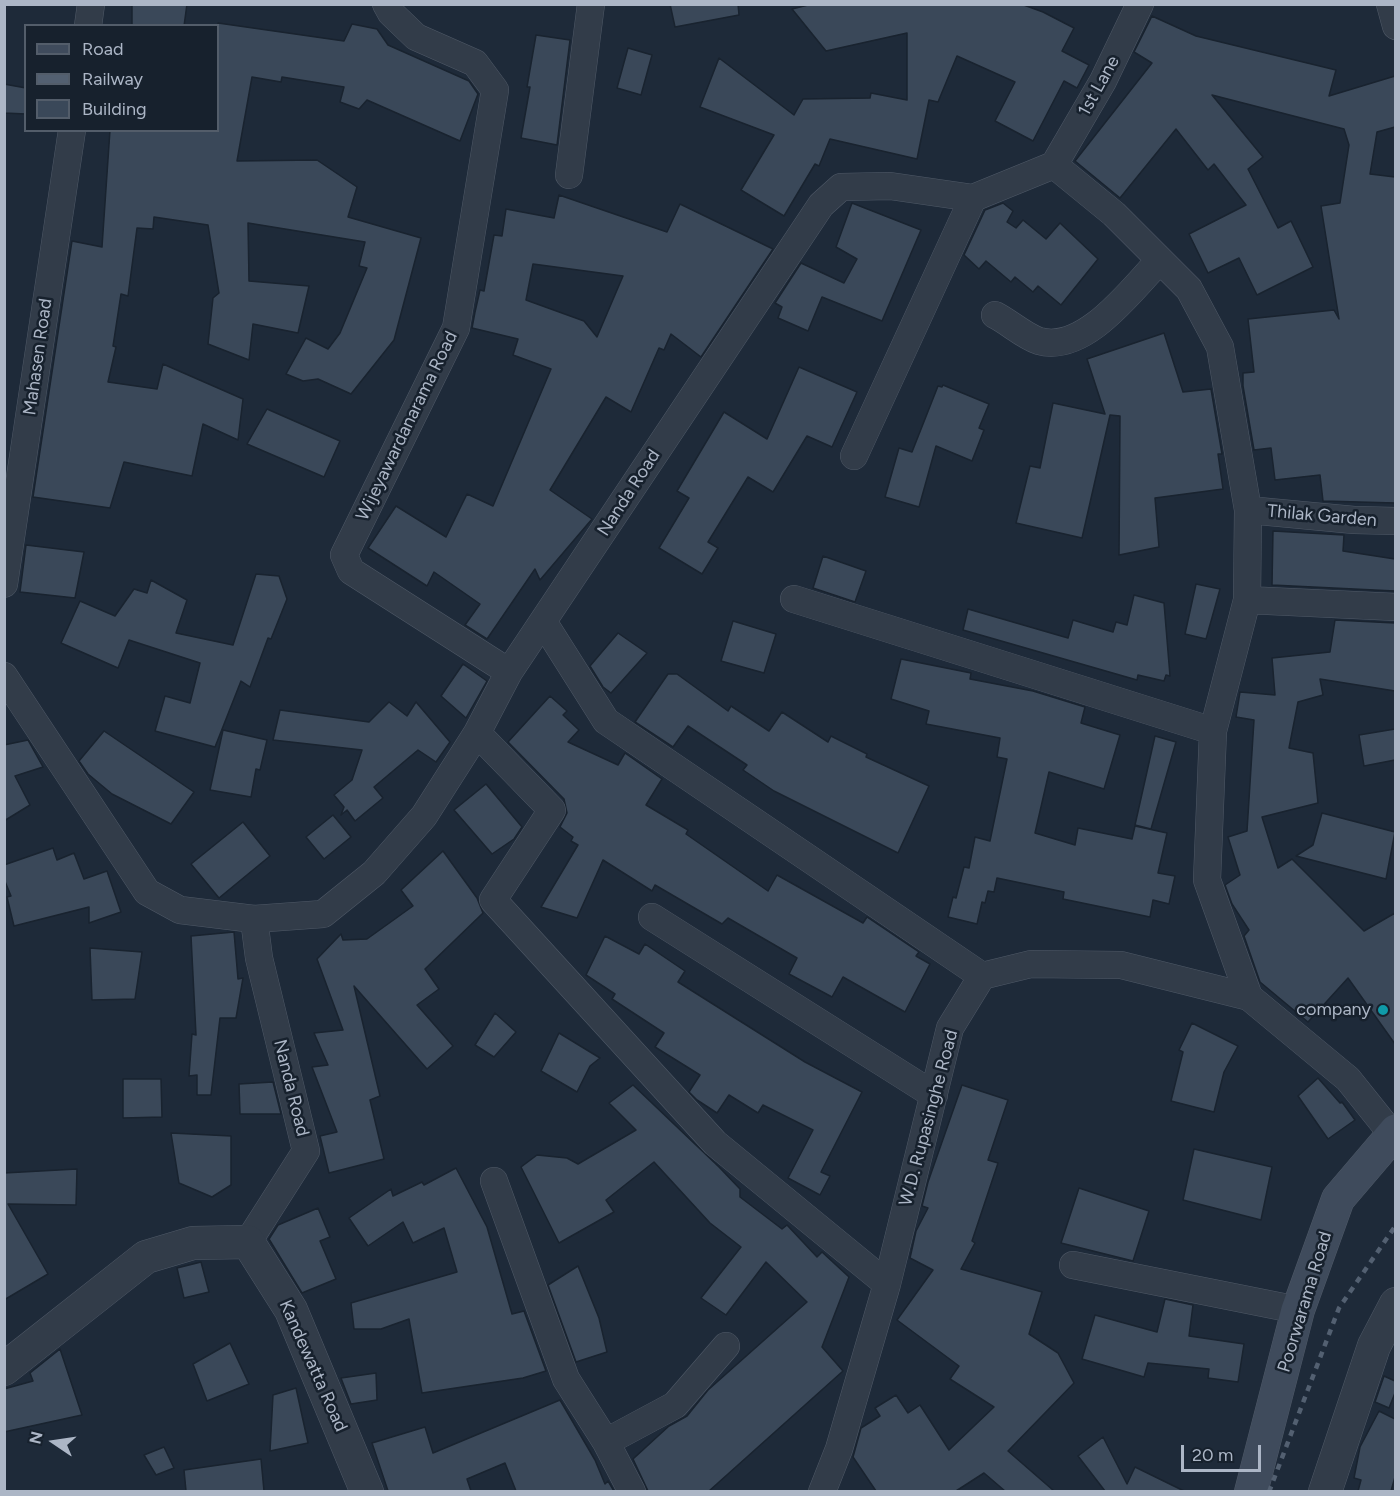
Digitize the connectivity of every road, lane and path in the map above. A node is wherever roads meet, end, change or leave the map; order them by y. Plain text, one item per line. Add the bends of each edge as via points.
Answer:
1 (91, 4) edge
2 (386, 4) edge
3 (591, 4) edge
4 (1140, 4) edge
5 (1390, 4) edge
6 (88, 24) edge
7 (1395, 26) edge
8 (72, 132) edge
9 (1054, 165) junction
10 (569, 175) dead end
11 (973, 198) junction
12 (1160, 260) junction
13 (995, 315) dead end
14 (854, 456) dead end
15 (1248, 510) junction
16 (1395, 521) edge
17 (4, 584) edge
18 (794, 599) dead end
19 (1247, 600) junction
20 (1395, 607) edge
21 (544, 623) junction
22 (510, 672) junction
23 (4, 676) edge
24 (1213, 730) junction
25 (477, 733) junction
26 (652, 917) dead end
27 (254, 919) junction
28 (982, 976) junction
29 (1249, 998) junction
30 (934, 1095) junction
31 (1394, 1133) edge
32 (494, 1181) dead end
33 (248, 1242) junction
34 (1073, 1265) dead end
35 (886, 1284) junction
36 (1395, 1304) edge
37 (1298, 1310) junction
38 (726, 1346) dead end
39 (4, 1369) edge
40 (606, 1442) junction
41 (367, 1491) edge
42 (632, 1491) edge
43 (822, 1491) edge
44 (1251, 1491) edge
45 (1325, 1491) edge

1 - 6 street
2 - 22 street, Wijeyawardanarama Road via 416,37 475,63 495,90 456,328 344,555 351,571
3 - 10 street
4 - 9 street, 1st Lane via 1103,81
5 - 7 street
8 - 17 street, Mahasen Road
9 - 11 street
9 - 12 street via 1114,214
11 - 14 street
11 - 21 street, Nanda Road via 890,186 841,187 821,205
12 - 13 street via 1100,322 1073,340 1040,341
12 - 15 street via 1189,289 1220,347
15 - 16 street, Thilak Garden
15 - 19 street
18 - 24 street
19 - 20 street
19 - 24 street
21 - 22 street, Nanda Road
21 - 28 street via 606,721
22 - 25 street, Nanda Road
23 - 27 street, Nanda Road via 147,892 180,910
24 - 29 street via 1206,880
25 - 27 street, Nanda Road via 424,816 374,873 323,914
25 - 35 street via 552,810 493,900 715,1143
26 - 30 street
27 - 33 street, Nanda Road via 259,958 306,1151
28 - 29 street via 1031,964 1121,965
28 - 30 street, W.D. Rupasinghe Road via 950,1028
29 - 31 street via 1348,1079
30 - 35 street, W.D. Rupasinghe Road
31 - 37 main road, Poorwarama Road via 1338,1199
32 - 40 street via 566,1379
33 - 39 street via 193,1243 146,1257
33 - 41 street, Kandewatta Road via 291,1310
34 - 37 street
35 - 43 street, W.D. Rupasinghe Road via 839,1449
36 - 45 street via 1374,1346
37 - 44 main road, Poorwarama Road
38 - 40 street via 675,1404
40 - 42 street

